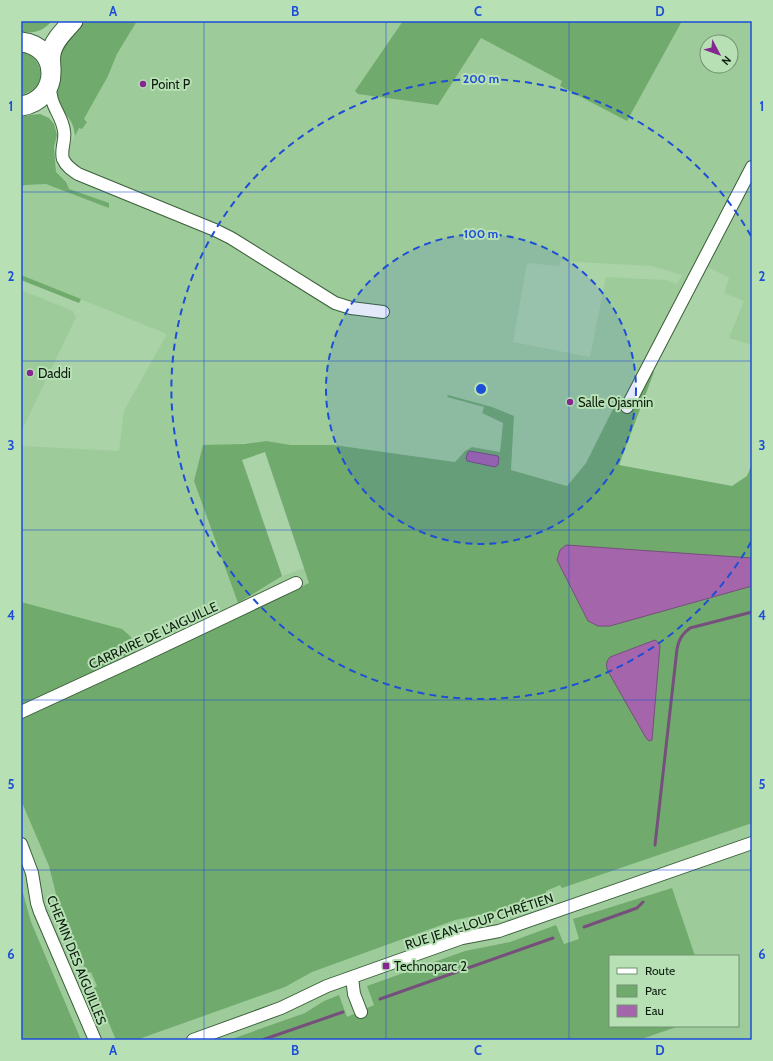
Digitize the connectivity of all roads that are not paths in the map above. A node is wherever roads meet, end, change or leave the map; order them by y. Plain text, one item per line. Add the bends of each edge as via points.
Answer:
1 (59, 21) edge
2 (73, 21) edge
3 (25, 43) edge
4 (51, 77) junction
5 (26, 105) edge
6 (58, 116) junction
7 (752, 167) edge
8 (383, 312) dead end
9 (627, 407) dead end
10 (296, 583) dead end
11 (21, 712) edge
12 (752, 843) edge
13 (21, 844) edge
14 (352, 978) junction
15 (361, 1012) dead end
16 (95, 1040) edge
17 (193, 1040) edge

1 - 3 main road via 45,35
2 - 4 main road via 62,32 51,53
3 - 4 main road via 33,45 49,61
4 - 5 main road via 45,93 38,100
4 - 6 street via 50,96
5 - 6 street via 42,106
6 - 8 street via 65,133 63,160 78,174 215,230 335,303
7 - 9 street
10 - 11 street, CARRAIRE DE L'AIGUILLE
12 - 14 street, RUE JEAN-LOUP CHRÉTIEN via 499,932 462,938
13 - 16 street, CHEMIN DES AIGUILLES via 32,873 40,912
14 - 15 street via 354,994
14 - 17 street, RUE JEAN-LOUP CHRÉTIEN via 327,986 281,1008

